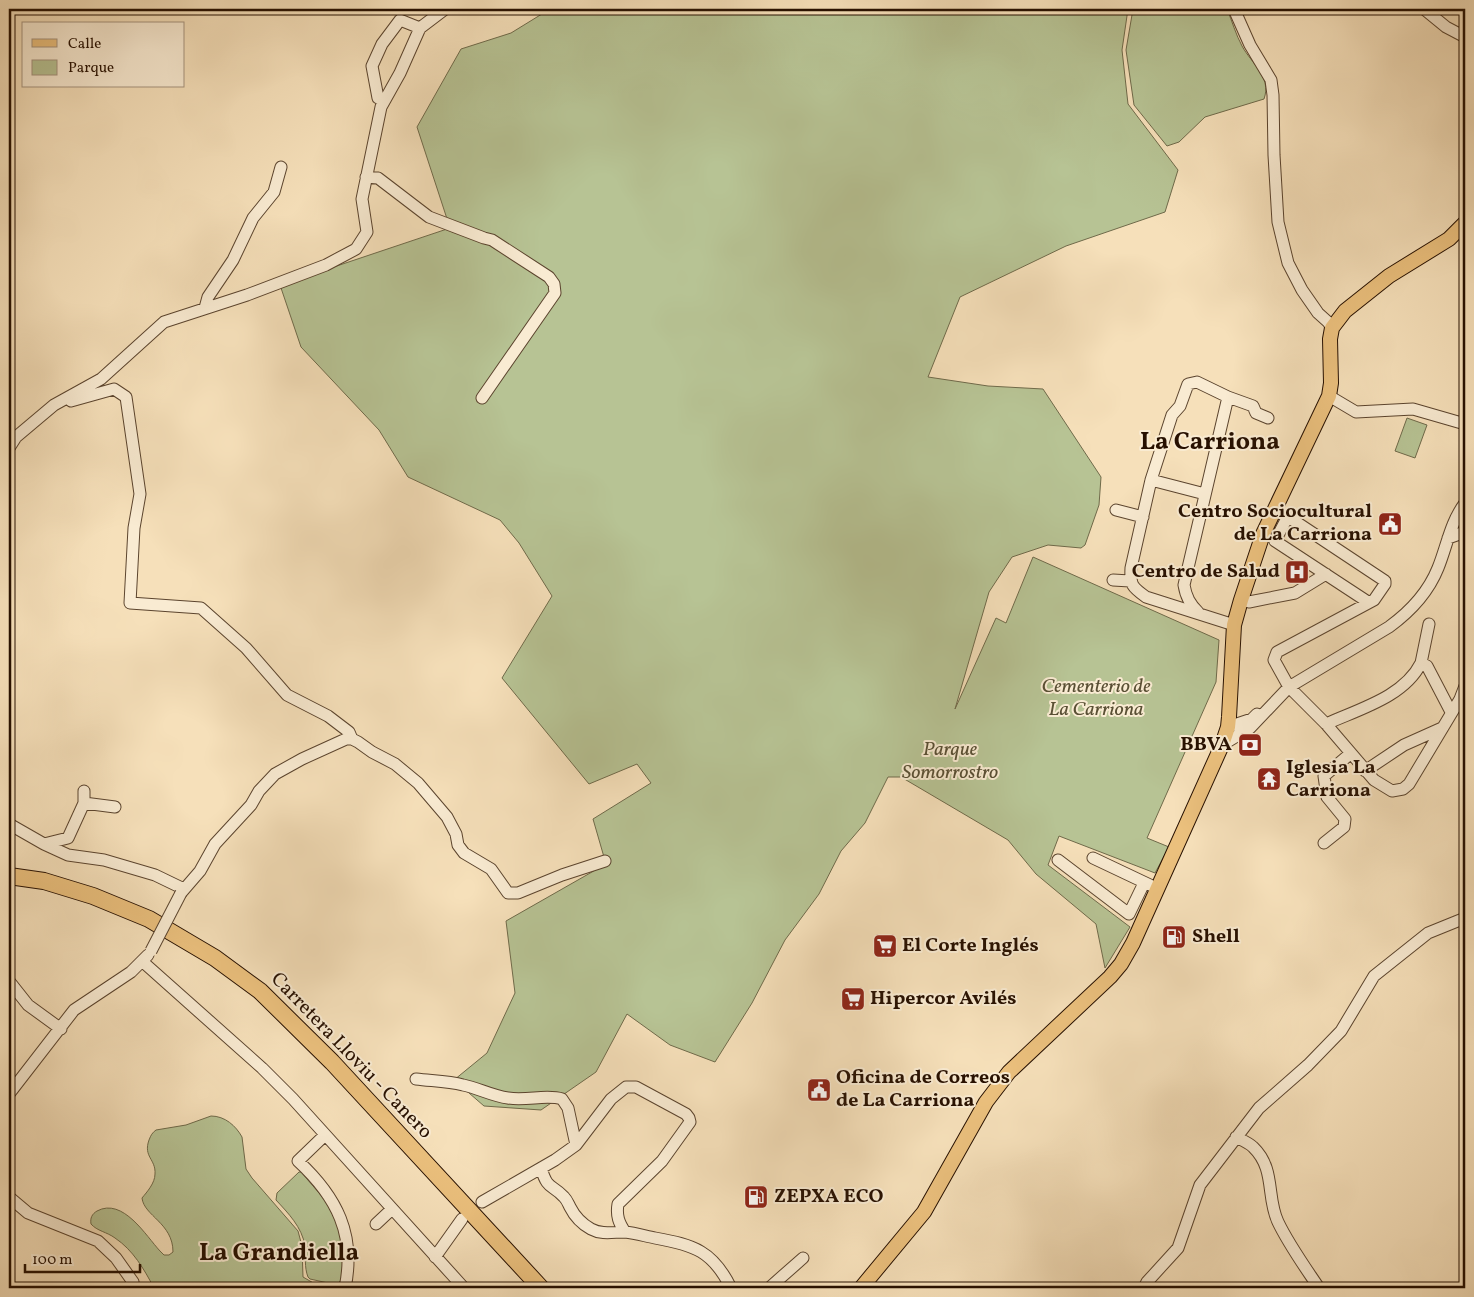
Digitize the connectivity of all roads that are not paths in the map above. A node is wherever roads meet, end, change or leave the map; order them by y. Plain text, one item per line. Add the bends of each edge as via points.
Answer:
1 (445, 9) edge
2 (1234, 9) edge
3 (1424, 9) edge
4 (420, 28) junction
5 (1465, 37) edge
6 (378, 98) dead end
7 (281, 167) dead end
8 (366, 177) junction
9 (1465, 223) edge
10 (205, 308) junction
11 (1332, 328) junction
12 (1329, 396) junction
13 (1228, 397) junction
14 (482, 398) dead end
15 (54, 405) junction
16 (1268, 418) dead end
17 (1465, 424) edge
18 (9, 448) edge
19 (1151, 480) junction
20 (1205, 494) junction
21 (1465, 504) edge
22 (1116, 510) dead end
23 (1143, 517) junction
24 (1465, 532) edge
25 (1269, 538) junction
26 (1448, 538) junction
27 (1326, 574) junction
28 (1113, 580) dead end
29 (1130, 581) junction
30 (1241, 600) junction
31 (1368, 602) junction
32 (1200, 613) junction
33 (1429, 624) dead end
34 (1234, 625) junction
35 (1421, 663) junction
36 (1465, 686) edge
37 (1289, 687) junction
38 (1280, 695) junction
39 (1451, 712) junction
40 (1326, 724) junction
41 (1228, 727) junction
42 (1442, 728) junction
43 (352, 739) junction
44 (1222, 744) junction
45 (1350, 754) junction
46 (1365, 771) junction
47 (115, 807) dead end
48 (9, 824) edge
49 (1324, 843) dead end
50 (44, 844) junction
51 (1093, 858) dead end
52 (1058, 860) dead end
53 (606, 861) dead end
54 (9, 876) edge
55 (1151, 886) junction
56 (182, 891) junction
57 (1465, 918) edge
58 (143, 962) junction
59 (9, 981) edge
60 (61, 1029) junction
61 (416, 1079) dead end
62 (9, 1094) edge
63 (324, 1135) junction
64 (1236, 1137) junction
65 (576, 1145) junction
66 (541, 1168) junction
67 (9, 1197) edge
68 (482, 1202) dead end
69 (392, 1209) junction
70 (462, 1219) dead end
71 (376, 1224) dead end
72 (625, 1232) junction
73 (489, 1233) junction
74 (435, 1257) junction
75 (803, 1258) dead end
76 (459, 1286) edge
77 (134, 1288) edge
78 (345, 1288) edge
79 (532, 1288) edge
80 (541, 1288) edge
81 (731, 1288) edge
82 (769, 1288) edge
83 (861, 1288) edge
84 (1144, 1288) edge
85 (1319, 1288) edge

1 - 4 street
2 - 11 street via 1271,80 1278,222 1288,263 1302,290
3 - 5 street
4 - 6 street via 400,20 382,44 372,66
4 - 8 street via 381,107
7 - 10 street via 274,192 253,218 232,260 208,297
8 - 10 street via 362,199 367,232 356,248 326,265
8 - 14 street via 378,178 429,216 492,240 549,277 554,284 555,293
9 - 11 main road via 1449,239 1388,276 1345,311
10 - 15 street via 164,322 101,379
11 - 12 main road
12 - 17 street via 1356,412 1413,409
12 - 25 main road
13 - 16 street via 1253,406 1256,413
13 - 19 street via 1197,382 1188,384 1180,406 1172,415
13 - 20 street
15 - 18 street via 16,437
15 - 43 street via 114,389 126,397 140,494 134,528 130,603 201,608 246,648 288,695 328,716 349,732
19 - 20 street
19 - 23 street
20 - 32 street via 1184,585 1191,605
21 - 26 street
22 - 23 street
23 - 29 street
24 - 26 street
25 - 27 street
25 - 30 main road
25 - 31 street via 1290,518 1385,581 1374,600
26 - 37 street via 1427,591 1403,616
27 - 30 street via 1295,592 1249,602
27 - 31 street
28 - 29 street
29 - 32 street via 1146,596
30 - 34 main road
31 - 37 street via 1277,652 1274,660
32 - 34 street
33 - 35 street
34 - 41 main road
35 - 39 street via 1427,666
35 - 40 street via 1398,691
36 - 39 street
37 - 38 street
37 - 40 street
38 - 41 street via 1252,719
38 - 44 street via 1250,728
39 - 42 street
40 - 45 street
41 - 44 main road
42 - 46 street via 1404,745
42 - 46 street via 1403,789 1392,792
43 - 53 street via 396,764 418,784 447,817 464,853 491,868 508,893 518,893
43 - 56 street via 326,747 275,774 215,844 200,871
44 - 55 main road
45 - 46 street
45 - 49 street via 1324,776 1327,797 1345,819 1344,827
47 - 50 street via 84,797 68,838
48 - 50 street
50 - 56 street via 68,855 104,860 155,875
51 - 55 street
52 - 55 street via 1129,914
54 - 73 highway, Carretera Lloviu - Canero via 44,881 149,918 253,985 332,1062
55 - 83 main road via 1132,943 1121,964 1094,994 1008,1072 986,1102 924,1212
56 - 58 street, bridge
57 - 64 street via 1428,933 1374,976 1341,1031 1259,1108
58 - 60 street via 74,1010
58 - 63 street via 262,1068
59 - 60 street via 28,1005
60 - 62 street
61 - 65 street via 465,1085 505,1098 522,1100 553,1096 562,1099 568,1108
63 - 69 street
63 - 78 street via 298,1161 326,1189 343,1224 349,1265
64 - 84 street via 1200,1185 1178,1248
64 - 85 street via 1252,1146 1265,1162 1278,1221
65 - 66 street
65 - 72 street via 611,1099 626,1087 636,1087 689,1118 690,1122 662,1161 618,1204 616,1213
66 - 68 street
66 - 72 street via 549,1187 566,1198 577,1218 591,1229 607,1234
67 - 77 street via 28,1213 98,1241 116,1258
69 - 71 street
69 - 74 street
70 - 74 street
72 - 81 street via 689,1245 720,1267
73 - 79 highway
73 - 80 highway, Carretera Lloviu - Canero
74 - 76 street
75 - 82 street

